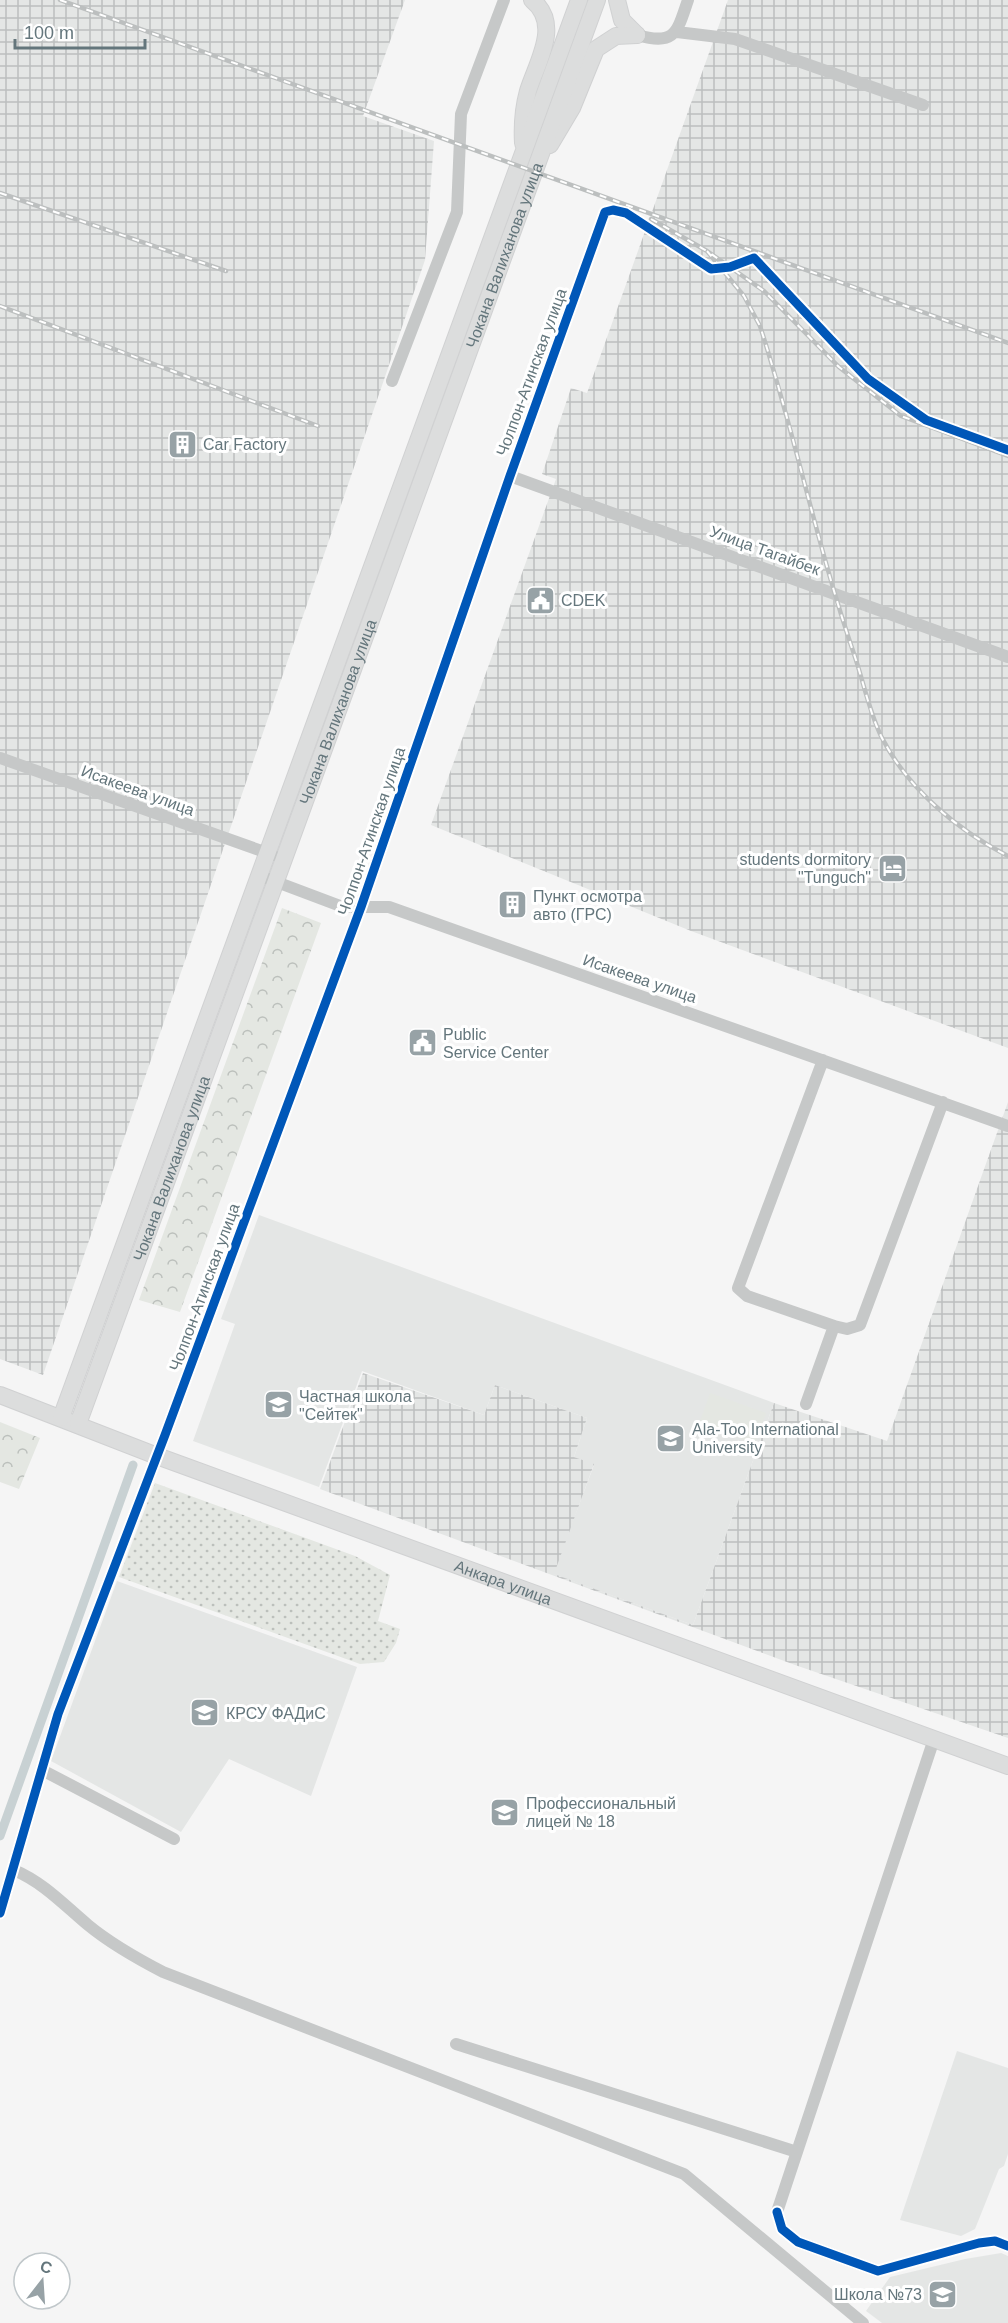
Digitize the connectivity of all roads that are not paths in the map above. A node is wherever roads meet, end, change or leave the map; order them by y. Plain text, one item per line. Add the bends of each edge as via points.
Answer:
1 (504, 0) edge
2 (532, 0) edge
3 (579, 0) edge
4 (597, 0) edge
5 (617, 0) edge
6 (688, 0) edge
7 (677, 32) junction
8 (637, 35) junction
9 (923, 105) dead end
10 (531, 156) junction
11 (392, 381) dead end
12 (1008, 450) edge
13 (510, 476) junction
14 (355, 607) junction
15 (373, 614) junction
16 (1008, 657) edge
17 (0, 758) edge
18 (266, 853) junction
19 (284, 859) junction
20 (258, 875) junction
21 (276, 882) junction
22 (361, 907) junction
23 (823, 1060) junction
24 (943, 1102) junction
25 (175, 1108) junction
26 (191, 1114) junction
27 (1008, 1126) edge
28 (834, 1326) junction
29 (0, 1395) edge
30 (806, 1404) dead end
31 (61, 1418) junction
32 (78, 1424) junction
33 (157, 1456) junction
34 (934, 1739) junction
35 (1008, 1766) edge
36 (42, 1770) junction
37 (174, 1839) dead end
38 (10, 1880) junction
39 (0, 1913) edge
40 (456, 2044) dead end
41 (797, 2152) junction
42 (1008, 2246) edge
43 (863, 2323) edge

1 - 11 street via 461,114 457,212
2 - 10 main road via 543,11 547,34 524,108
3 - 10 main road, Чокана Валиханова улица
4 - 10 main road, Чокана Валиханова улица
5 - 8 main road via 622,20
6 - 7 street
7 - 8 street via 655,40
7 - 9 street via 735,39
8 - 10 main road via 616,36 596,49 564,124
10 - 14 main road, Чокана Валиханова улица
10 - 15 main road, Чокана Валиханова улица
12 - 13 street, Чолпон-Атинская улица via 926,420 868,379 754,258 711,269 626,213 613,210 605,212
13 - 16 street, Улица Тагайбек
13 - 22 street, Чолпон-Атинская улица
14 - 15 main road
14 - 18 main road, Чокана Валиханова улица
15 - 19 main road, Чокана Валиханова улица
17 - 18 street, Исакеева улица
18 - 19 street, Исакеева улица
18 - 20 main road, Чокана Валиханова улица
19 - 21 main road, Чокана Валиханова улица
20 - 21 street, Исакеева улица
20 - 25 main road, Чокана Валиханова улица
21 - 22 street, Исакеева улица via 338,905
21 - 26 main road, Чокана Валиханова улица
22 - 23 street, Исакеева улица via 389,907
22 - 33 street, Чолпон-Атинская улица
23 - 24 street, Исакеева улица
23 - 28 street via 738,1288 747,1296
24 - 27 street, Исакеева улица
24 - 28 street via 860,1325 847,1329
25 - 26 main road
25 - 31 main road, Чокана Валиханова улица
26 - 32 main road, Чокана Валиханова улица
28 - 30 street
29 - 31 main road, Анкара улица
31 - 32 main road, Анкара улица
32 - 33 main road, Анкара улица
33 - 34 main road, Анкара улица
33 - 36 street, Чолпон-Атинская улица via 58,1714
34 - 35 main road, Анкара улица
34 - 41 street
36 - 37 street
36 - 38 street, Чолпон-Атинская улица
38 - 39 street, Чолпон-Атинская улица
38 - 43 street via 36,1879 90,1926 162,1972 684,2174
40 - 41 street
41 - 42 street via 777,2212 782,2229 798,2242 878,2271 979,2243 994,2241

